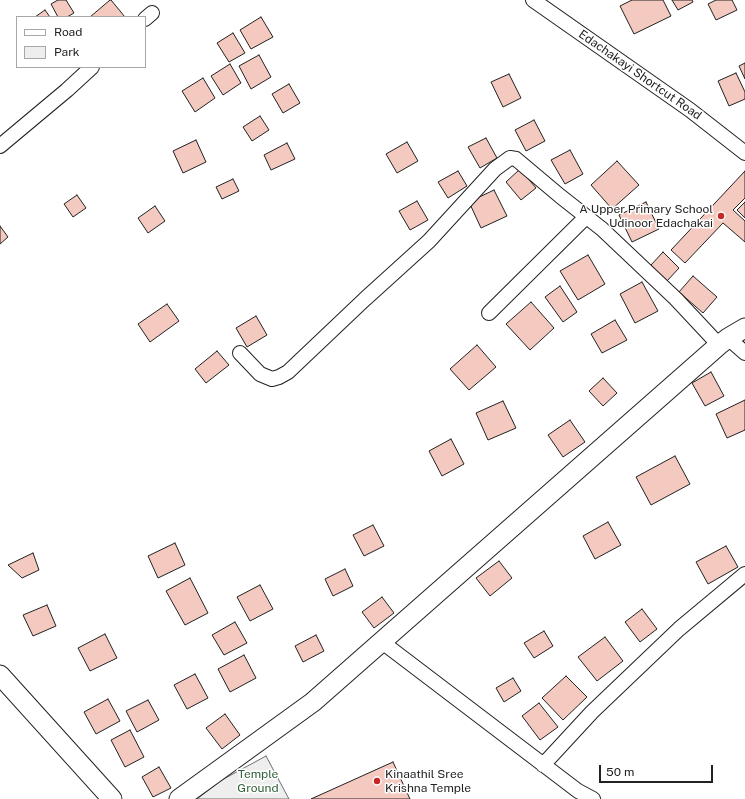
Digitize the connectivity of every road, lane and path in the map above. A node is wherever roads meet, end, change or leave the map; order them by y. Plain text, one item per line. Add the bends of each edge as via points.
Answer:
1 (533, 0) edge
2 (91, 68) edge
3 (0, 146) edge
4 (745, 153) edge
5 (586, 217) junction
6 (489, 313) dead end
7 (745, 328) edge
8 (723, 341) junction
9 (240, 353) dead end
10 (745, 353) edge
11 (745, 574) edge
12 (382, 642) junction
13 (0, 675) edge
14 (543, 765) junction
15 (112, 799) edge
16 (179, 799) edge
17 (593, 799) edge

1 - 4 street, Edachakayi Shortcut Road via 690,110
2 - 3 street
5 - 6 street
5 - 8 street
5 - 9 street via 516,159 510,158 495,169 429,241 288,372 272,379 260,374
7 - 8 main road
8 - 10 street
8 - 12 main road
11 - 14 street via 679,629 592,712
12 - 14 street
12 - 16 main road via 314,702
13 - 15 main road
14 - 17 street via 578,792

